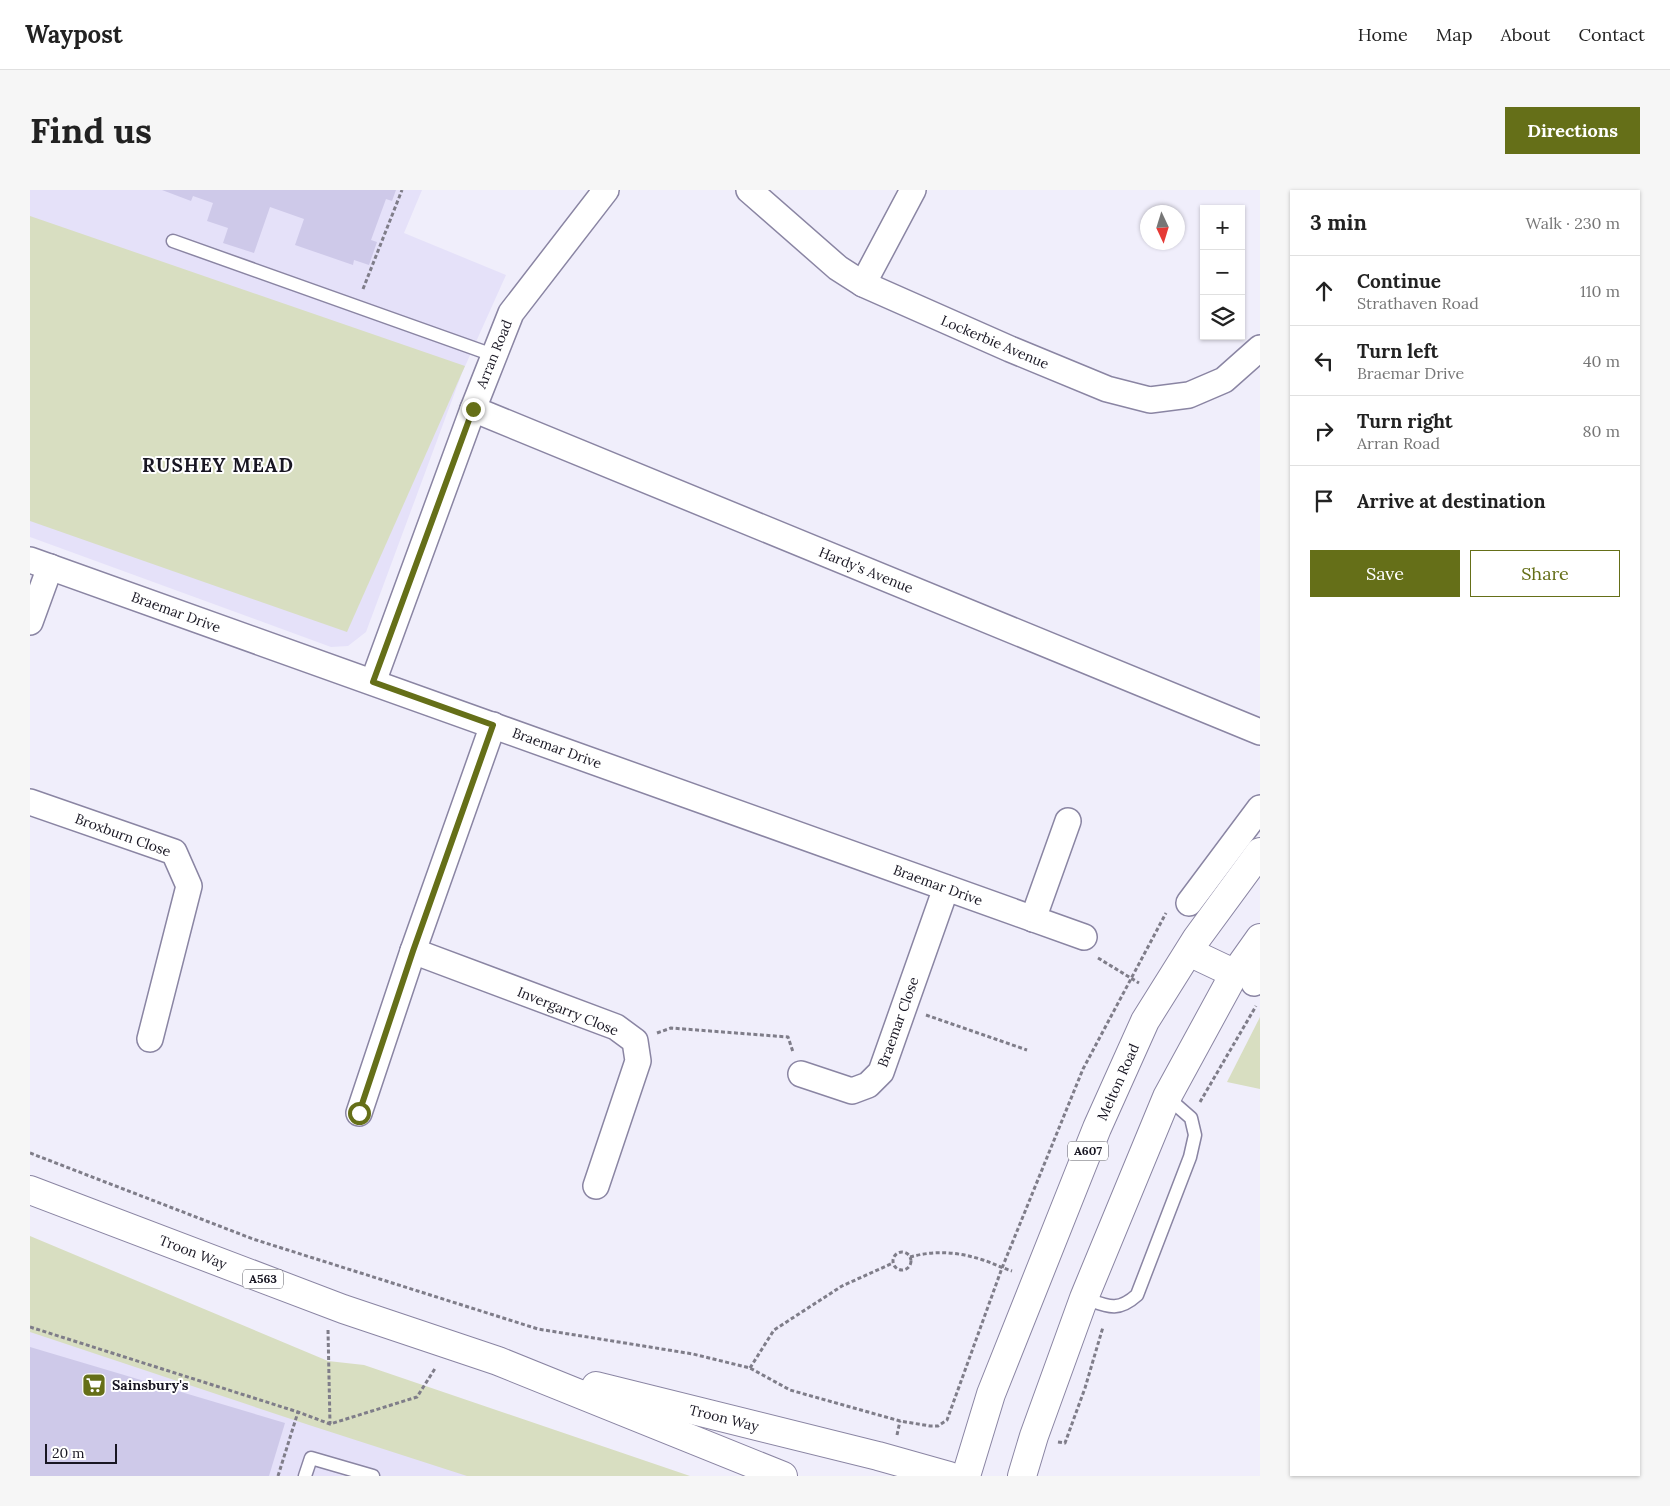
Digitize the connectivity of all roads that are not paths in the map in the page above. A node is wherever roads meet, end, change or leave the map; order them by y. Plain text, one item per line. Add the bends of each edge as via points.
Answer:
1 (606, 190) edge
2 (749, 190) edge
3 (913, 190) edge
4 (172, 241) dead end
5 (863, 284) junction
6 (1260, 348) edge
7 (493, 355) junction
8 (473, 409) junction
9 (40, 563) edge
10 (30, 622) edge
11 (373, 682) junction
12 (493, 725) junction
13 (1260, 732) edge
14 (30, 802) edge
15 (1260, 808) edge
16 (1068, 821) dead end
17 (1260, 852) edge
18 (946, 888) junction
19 (1189, 903) dead end
20 (1033, 919) junction
21 (1084, 937) road end
22 (1260, 938) edge
23 (413, 951) junction
24 (1189, 952) junction
25 (1252, 983) edge
26 (150, 1039) dead end
27 (801, 1074) road end
28 (1167, 1097) junction
29 (359, 1113) dead end
30 (596, 1186) dead end
31 (30, 1190) edge
32 (1084, 1298) junction
33 (498, 1361) junction
34 (305, 1476) edge
35 (373, 1476) edge
36 (783, 1476) edge
37 (949, 1476) edge
38 (966, 1476) edge
39 (1022, 1476) edge

1 - 7 street, Arran Road via 511,313
2 - 5 street, Lockerbie Avenue via 838,268
3 - 5 street
4 - 7 lane
5 - 6 street, Lockerbie Avenue via 1108,389 1150,400 1189,395 1224,380
7 - 8 street, Arran Road
8 - 11 street, Arran Road
8 - 13 street, Hardy's Avenue
9 - 10 street
9 - 11 street, Braemar Drive
11 - 12 street, Braemar Drive
12 - 18 street, Braemar Drive
12 - 23 street
14 - 26 street, Broxburn Close via 174,852 189,886
15 - 19 street
16 - 20 street
17 - 24 main road, Melton Road / A607
18 - 20 street, Braemar Drive
18 - 27 street, Braemar Close via 881,1072 868,1085 852,1091
20 - 21 street, Braemar Drive
22 - 25 main road
23 - 29 street
23 - 30 street, Invergarry Close via 616,1027 635,1041 638,1061
24 - 25 main road
24 - 38 main road, Melton Road / A607 via 1145,1021 1097,1128 991,1394
25 - 28 main road
28 - 32 main road
28 - 32 lane via 1191,1118 1195,1136 1137,1295 1127,1304 1109,1307
31 - 33 main road, Troon Way / A563 via 343,1309
32 - 39 main road
33 - 36 main road, Troon Way
33 - 37 main road, Troon Way
34 - 35 lane via 311,1458

